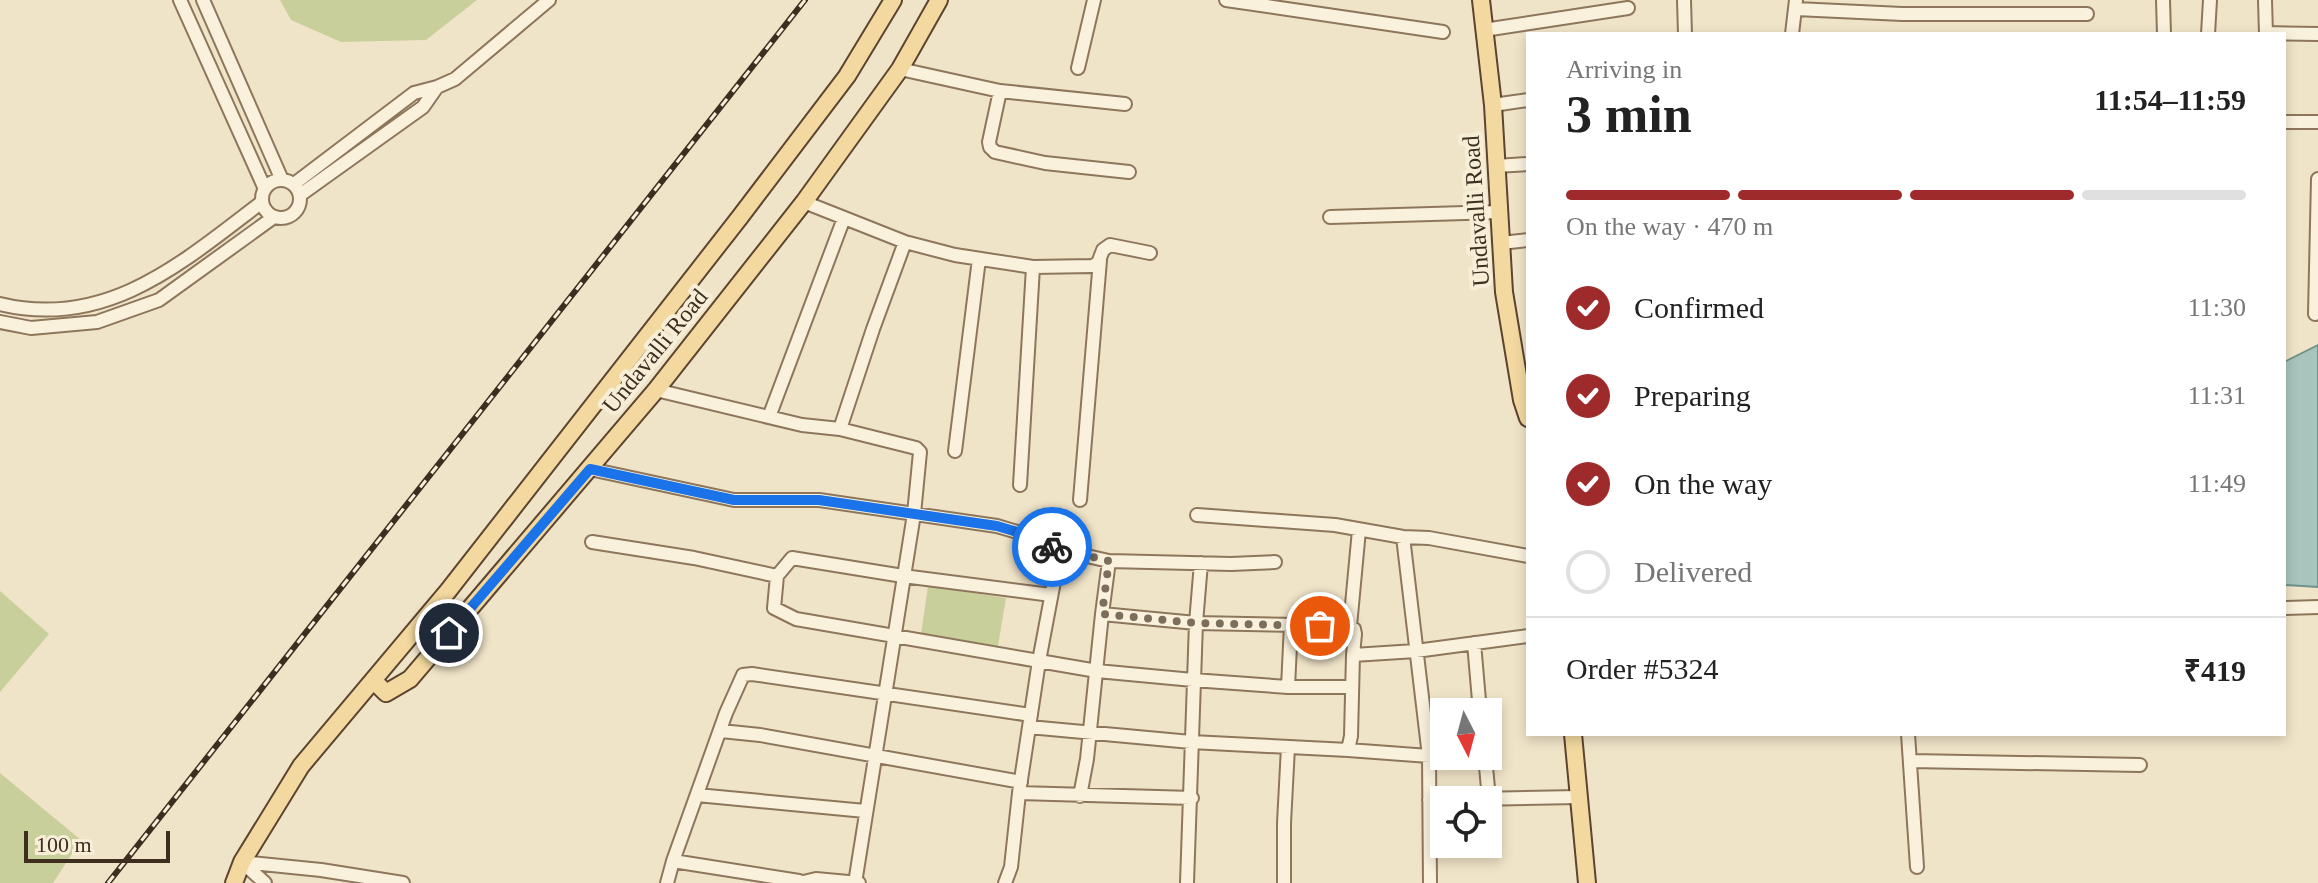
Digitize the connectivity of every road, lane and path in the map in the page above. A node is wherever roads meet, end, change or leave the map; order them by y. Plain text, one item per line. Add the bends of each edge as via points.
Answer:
1 (180, 0) edge
2 (203, 0) edge
3 (549, 0) edge
4 (893, 0) edge
5 (939, 0) edge
6 (1094, 0) edge
7 (1226, 0) edge
8 (1481, 0) edge
9 (1684, 0) edge
10 (1986, 0) edge
11 (2163, 0) edge
12 (2210, 0) edge
13 (2265, 0) edge
14 (1264, 3) edge
15 (1796, 4) edge
16 (1585, 6) edge
17 (1628, 8) dead end
18 (2087, 14) dead end
19 (1986, 15) junction
20 (1484, 30) junction
21 (1443, 32) dead end
22 (1685, 32) edge
23 (1792, 32) edge
24 (2164, 32) edge
25 (2208, 32) edge
26 (2266, 32) edge
27 (2286, 34) edge
28 (2318, 34) edge
29 (1078, 68) dead end
30 (900, 69) junction
31 (1000, 91) junction
32 (1526, 100) edge
33 (1125, 104) dead end
34 (1493, 105) junction
35 (2286, 122) edge
36 (2318, 122) edge
37 (1526, 164) edge
38 (1496, 166) junction
39 (1129, 172) dead end
40 (2318, 179) edge
41 (292, 186) junction
42 (264, 196) junction
43 (804, 202) junction
44 (1499, 212) junction
45 (274, 217) junction
46 (1330, 217) dead end
47 (844, 218) junction
48 (1526, 240) edge
49 (905, 242) junction
50 (1501, 243) junction
51 (1150, 253) dead end
52 (979, 259) junction
53 (1100, 260) junction
54 (1033, 267) junction
55 (0, 304) edge
56 (2315, 314) dead end
57 (0, 322) edge
58 (656, 390) junction
59 (1526, 412) edge
60 (769, 417) junction
61 (840, 429) junction
62 (955, 451) dead end
63 (590, 469) junction
64 (1020, 485) dead end
65 (1080, 500) dead end
66 (914, 514) junction
67 (1197, 515) dead end
68 (1359, 530) junction
69 (1403, 537) junction
70 (592, 542) dead end
71 (1060, 550) junction
72 (1526, 556) edge
73 (1109, 561) junction
74 (1275, 562) dead end
75 (1201, 563) junction
76 (777, 576) junction
77 (903, 576) junction
78 (1051, 595) junction
79 (2318, 607) edge
80 (2286, 608) edge
81 (1102, 614) junction
82 (1196, 623) junction
83 (1291, 625) junction
84 (1350, 626) junction
85 (893, 634) junction
86 (1526, 636) edge
87 (1474, 643) junction
88 (1416, 651) junction
89 (1353, 655) junction
90 (1039, 661) junction
91 (1097, 671) junction
92 (1193, 680) junction
93 (374, 681) junction
94 (1288, 687) junction
95 (1351, 687) junction
96 (886, 694) junction
97 (1479, 698) edge
98 (1030, 721) junction
99 (721, 731) junction
100 (1088, 732) junction
101 (1573, 736) edge
102 (1908, 736) edge
103 (1191, 742) junction
104 (1288, 747) junction
105 (1348, 750) junction
106 (874, 755) junction
107 (1429, 756) junction
108 (1911, 761) junction
109 (2140, 765) dead end
110 (1020, 788) junction
111 (697, 795) junction
112 (1080, 796) junction
113 (1578, 797) junction
114 (1192, 798) junction
115 (1502, 799) edge
116 (1429, 800) joint
117 (865, 811) junction
118 (673, 861) junction
119 (242, 862) junction
120 (1917, 867) dead end
121 (799, 882) edge
122 (234, 883) edge
123 (265, 883) edge
124 (403, 883) edge
125 (667, 883) edge
126 (857, 883) edge
127 (1005, 883) edge
128 (1187, 883) edge
129 (1284, 883) edge
130 (1430, 883) edge
131 (1587, 883) edge

1 - 42 street
2 - 41 street
3 - 41 street via 467,69 437,87 414,93
4 - 93 main road via 808,129
5 - 30 main road, Undavalli Road
6 - 29 street
7 - 14 street
8 - 20 main road, Undavalli Road
9 - 22 street
10 - 19 street
11 - 24 street
12 - 25 street
13 - 26 street
14 - 21 street
15 - 19 street
15 - 23 street
16 - 17 street
16 - 20 street
18 - 19 street
20 - 34 main road, Undavalli Road
27 - 28 street
30 - 31 street
30 - 43 main road, Undavalli Road
31 - 33 street
31 - 39 street via 989,142 995,152
32 - 34 street
34 - 38 main road, Undavalli Road
35 - 36 street
37 - 38 street
38 - 44 main road, Undavalli Road
40 - 56 street
41 - 42 street via 275,181
41 - 45 street via 299,207 291,216
42 - 45 street
42 - 55 street via 172,267 114,299 57,310
43 - 47 street
43 - 58 main road, Undavalli Road
44 - 46 street
44 - 50 main road, Undavalli Road
45 - 57 street via 159,300 97,322 31,328
47 - 49 street
47 - 60 street
48 - 50 street
49 - 52 street
49 - 61 street
50 - 59 main road, Undavalli Road via 1504,292
51 - 53 street via 1110,245
52 - 54 street
52 - 62 street
53 - 54 street via 1092,266
53 - 65 street
54 - 64 street
58 - 60 street
58 - 63 main road, Undavalli Road
60 - 61 street
61 - 66 street via 918,450
63 - 66 street via 734,500 819,500
63 - 93 main road, Undavalli Road via 410,679 386,693
66 - 71 street via 997,526
66 - 77 street
67 - 68 street
68 - 69 street
68 - 84 street
69 - 72 street
69 - 88 street
70 - 76 street
71 - 73 street
71 - 78 street
73 - 75 street
73 - 81 street
74 - 75 street
75 - 82 street
76 - 77 street via 792,558
76 - 85 street via 774,608 796,619
77 - 78 street
77 - 85 street
78 - 90 street
79 - 80 street
81 - 82 street
81 - 91 street
82 - 83 street
82 - 92 street
83 - 84 street
83 - 94 street
84 - 89 street via 1355,634
85 - 90 street
85 - 96 street
86 - 87 street
87 - 88 street
87 - 97 street
88 - 89 street
88 - 107 street
89 - 95 street
90 - 91 street
90 - 98 street
91 - 92 street
91 - 100 street
92 - 94 street
92 - 103 street
93 - 119 main road via 301,766
94 - 95 street
95 - 105 street
96 - 98 street
96 - 99 street via 746,674
96 - 106 street
98 - 100 street
98 - 110 street
99 - 106 street
99 - 111 street
100 - 103 street
100 - 112 street
101 - 113 main road
102 - 108 street
103 - 104 street
103 - 114 street
104 - 105 street
104 - 129 street
105 - 107 street
106 - 110 street
106 - 117 street
107 - 116 street
108 - 109 street
108 - 120 street
110 - 112 street
110 - 127 street
111 - 117 street
111 - 118 street
112 - 114 street
113 - 115 street
113 - 131 main road
114 - 128 street
116 - 130 street
117 - 126 street
118 - 121 street
118 - 125 street
119 - 122 main road
119 - 123 street
119 - 124 street
121 - 126 street

